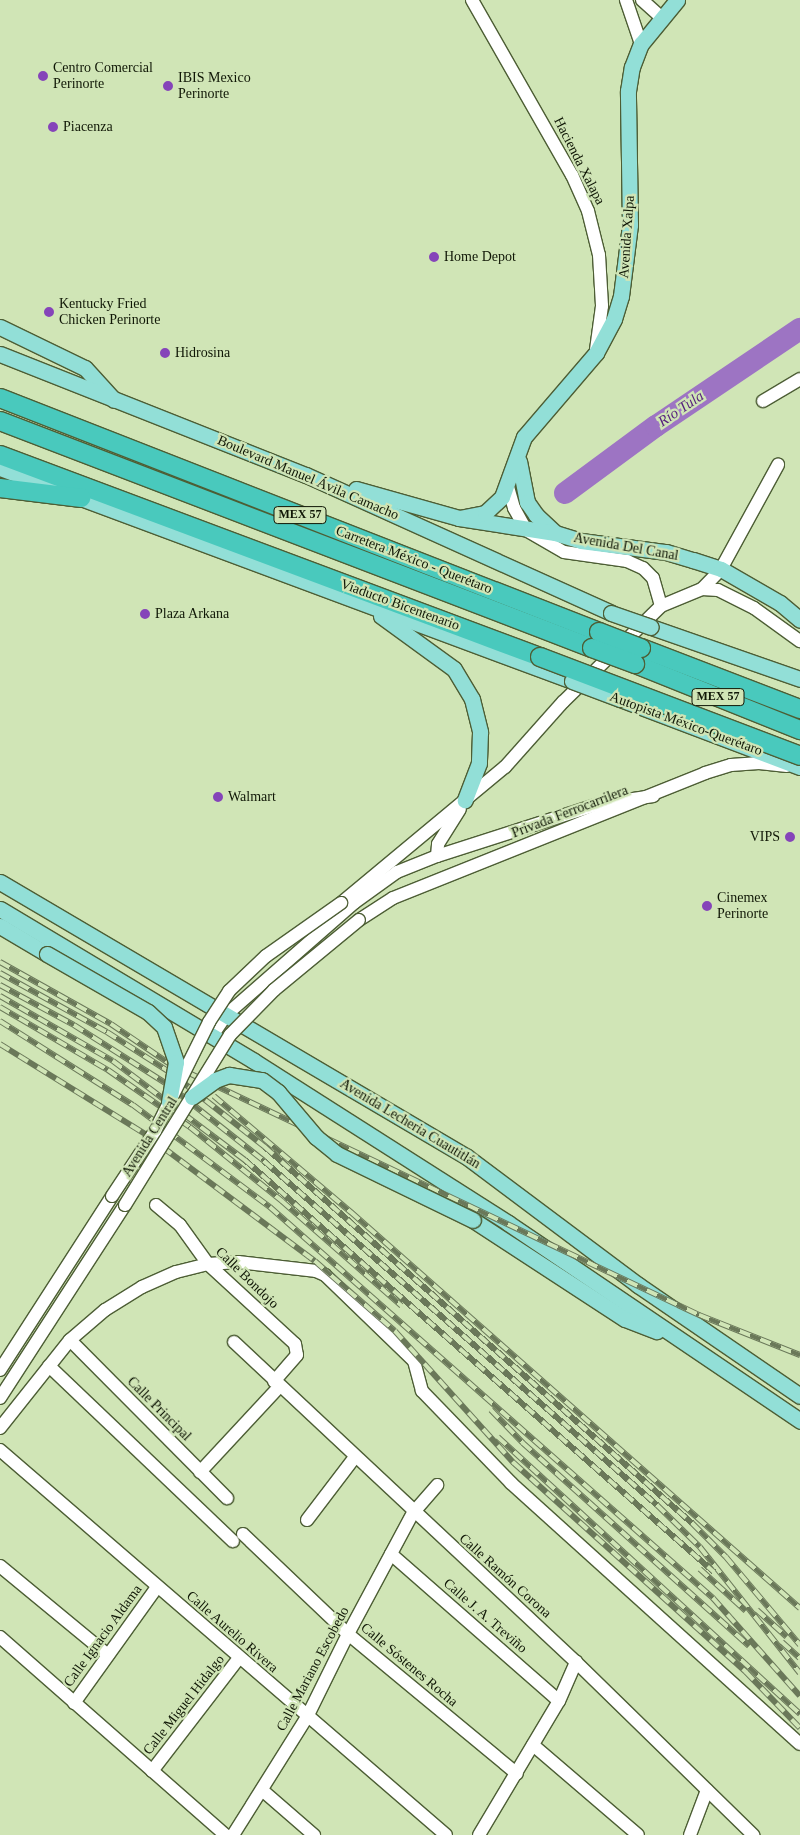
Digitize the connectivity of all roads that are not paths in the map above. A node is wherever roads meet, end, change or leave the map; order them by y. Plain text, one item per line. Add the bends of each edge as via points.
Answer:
1 (472, 0) edge
2 (626, 0) edge
3 (642, 0) edge
4 (677, 0) edge
5 (661, 17) junction
6 (641, 44) junction
7 (0, 327) edge
8 (596, 352) junction
9 (0, 354) edge
10 (800, 379) edge
11 (0, 398) edge
12 (115, 401) junction
13 (763, 401) dead end
14 (0, 421) edge
15 (0, 455) edge
16 (519, 457) junction
17 (778, 465) dead end
18 (0, 468) edge
19 (306, 475) junction
20 (508, 487) junction
21 (0, 488) edge
22 (81, 498) junction
23 (459, 518) junction
24 (526, 530) junction
25 (555, 533) junction
26 (721, 569) junction
27 (702, 589) junction
28 (359, 602) junction
29 (661, 606) junction
30 (800, 620) edge
31 (596, 640) junction
32 (800, 641) edge
33 (638, 656) junction
34 (800, 679) edge
35 (800, 709) edge
36 (800, 730) edge
37 (800, 756) edge
38 (800, 767) edge
39 (653, 796) junction
40 (466, 800) junction
41 (437, 856) junction
42 (0, 882) edge
43 (0, 909) edge
44 (359, 920) joint
45 (0, 926) edge
46 (226, 1015) junction
47 (212, 1036) junction
48 (192, 1097) junction
49 (169, 1102) junction
50 (156, 1205) dead end
51 (208, 1264) junction
52 (70, 1340) junction
53 (680, 1341) junction
54 (234, 1342) dead end
55 (49, 1366) junction
56 (0, 1370) edge
57 (277, 1383) junction
58 (800, 1396) edge
59 (0, 1398) edge
60 (800, 1421) edge
61 (0, 1428) edge
62 (0, 1450) edge
63 (355, 1457) junction
64 (200, 1472) junction
65 (437, 1485) dead end
66 (227, 1498) dead end
67 (413, 1513) junction
68 (307, 1520) dead end
69 (390, 1554) junction
70 (0, 1566) edge
71 (157, 1587) junction
72 (348, 1634) junction
73 (0, 1637) edge
74 (108, 1655) junction
75 (239, 1658) junction
76 (576, 1662) junction
77 (559, 1701) junction
78 (74, 1703) junction
79 (307, 1718) junction
80 (800, 1744) edge
81 (533, 1745) junction
82 (152, 1771) junction
83 (517, 1774) junction
84 (262, 1790) junction
85 (707, 1790) junction
86 (225, 1835) edge
87 (233, 1835) edge
88 (314, 1835) edge
89 (446, 1835) edge
90 (479, 1835) edge
91 (638, 1835) edge
92 (690, 1835) edge
93 (752, 1835) edge

1 - 8 street, Hacienda Xalapa via 558,150 588,211 599,255 602,306
2 - 6 street
3 - 5 street
4 - 5 main road, Avenida Xalpa
5 - 6 main road, Avenida Xalpa
6 - 8 main road, Avenida Xalpa via 628,90 630,202 627,264 614,319
7 - 12 main road via 85,368
8 - 16 main road, Avenida Xalpa via 533,424 524,437
9 - 12 main road, Boulevard Manuel Ávila Camacho
10 - 13 street
11 - 31 highway, Carretera México - Querétaro / MEX 57
12 - 19 main road, Boulevard Manuel Ávila Camacho
14 - 31 highway, Carretera México - Querétaro / MEX 57
15 - 37 highway, Viaducto Bicentenario, bridge
16 - 20 main road, Avenida Xalpa
16 - 25 main road, Avenida Xalpa via 527,502 536,516
17 - 26 street
18 - 22 main road
19 - 23 main road
19 - 34 main road, Boulevard Manuel Ávila Camacho, bridge via 611,613
20 - 23 main road, Avenida Xalpa via 495,506 485,513
20 - 24 street via 514,508
21 - 22 highway
22 - 28 main road
23 - 24 main road
24 - 25 main road
24 - 29 street via 564,552 627,561 643,568 653,578
25 - 26 main road, Avenida Del Canal via 581,541 666,552
26 - 27 street
26 - 30 main road, Avenida Del Canal via 780,603
27 - 29 street
27 - 32 street via 731,595
28 - 38 main road, Autopista México-Querétaro, bridge
28 - 40 main road via 454,670 472,699 480,732 479,763
29 - 40 street via 563,702 505,767
31 - 33 highway, Carretera México - Querétaro / MEX 57, bridge
33 - 35 highway, Carretera México - Querétaro / MEX 57
33 - 36 highway, Carretera México - Querétaro / MEX 57
38 - 39 street, Privada Ferrocarrilera via 759,763 731,765
39 - 41 street via 599,804
39 - 44 street, Privada Ferrocarrilera via 393,898
40 - 41 street via 438,844
40 - 49 street, Avenida Central, bridge via 341,903 266,956 230,991 209,1022
41 - 46 street via 397,872 354,903
42 - 46 main road, Avenida Lecheria Cuautitlán
43 - 47 main road, Avenida Lecheria Cuautitlán
44 - 48 street, Avenida Central, bridge via 250,1012 230,1036
45 - 49 main road, bridge via 148,1012 164,1027 176,1062
46 - 47 street
46 - 58 main road, Avenida Lecheria Cuautitlán via 467,1157 638,1285
47 - 53 main road, Avenida Lecheria Cuautitlán via 508,1223
48 - 53 main road, bridge via 215,1080 229,1075 262,1080 278,1092 316,1137 337,1154 472,1220 626,1319
48 - 59 street, Avenida Central, bridge
49 - 56 street, Avenida Central, bridge via 155,1131
50 - 51 street, Calle Bondojo via 180,1225
51 - 52 street via 176,1272 142,1287 105,1310
51 - 57 street, Calle Bondojo via 295,1344 298,1350
51 - 80 street via 238,1262 305,1268 325,1275 414,1361 422,1392 512,1484
52 - 55 street
52 - 64 street, Calle Principal
53 - 60 main road, Avenida Lecheria Cuautitlán
54 - 57 street, Calle Ramón Corona
55 - 61 street
55 - 72 street, Calle Sóstenes Rocha
57 - 63 street, Calle Ramón Corona
57 - 64 street
62 - 71 street, Calle Aurelio Rivera
63 - 67 street, Calle Ramón Corona
63 - 68 street
64 - 66 street, Calle Principal
65 - 67 street, Calle Mariano Escobedo
67 - 69 street, Calle Mariano Escobedo
67 - 76 street, Calle Ramón Corona
69 - 72 street, Calle Mariano Escobedo
69 - 77 street, Calle J. A. Treviño
70 - 74 street
71 - 74 street, Calle Ignacio Aldama
71 - 75 street, Calle Aurelio Rivera
72 - 79 street, Calle Mariano Escobedo
72 - 83 street, Calle Sóstenes Rocha
73 - 78 street
74 - 78 street, Calle Ignacio Aldama
75 - 79 street, Calle Aurelio Rivera
75 - 82 street, Calle Miguel Hidalgo
76 - 77 street
76 - 85 street, Calle Ramón Corona
77 - 81 street
78 - 82 street
79 - 84 street, Calle Mariano Escobedo
79 - 89 street, Calle Aurelio Rivera
81 - 83 street
81 - 91 street
82 - 86 street
83 - 90 street
84 - 87 street, Calle Mariano Escobedo
84 - 88 street
85 - 92 street
85 - 93 street, Calle Ramón Corona

